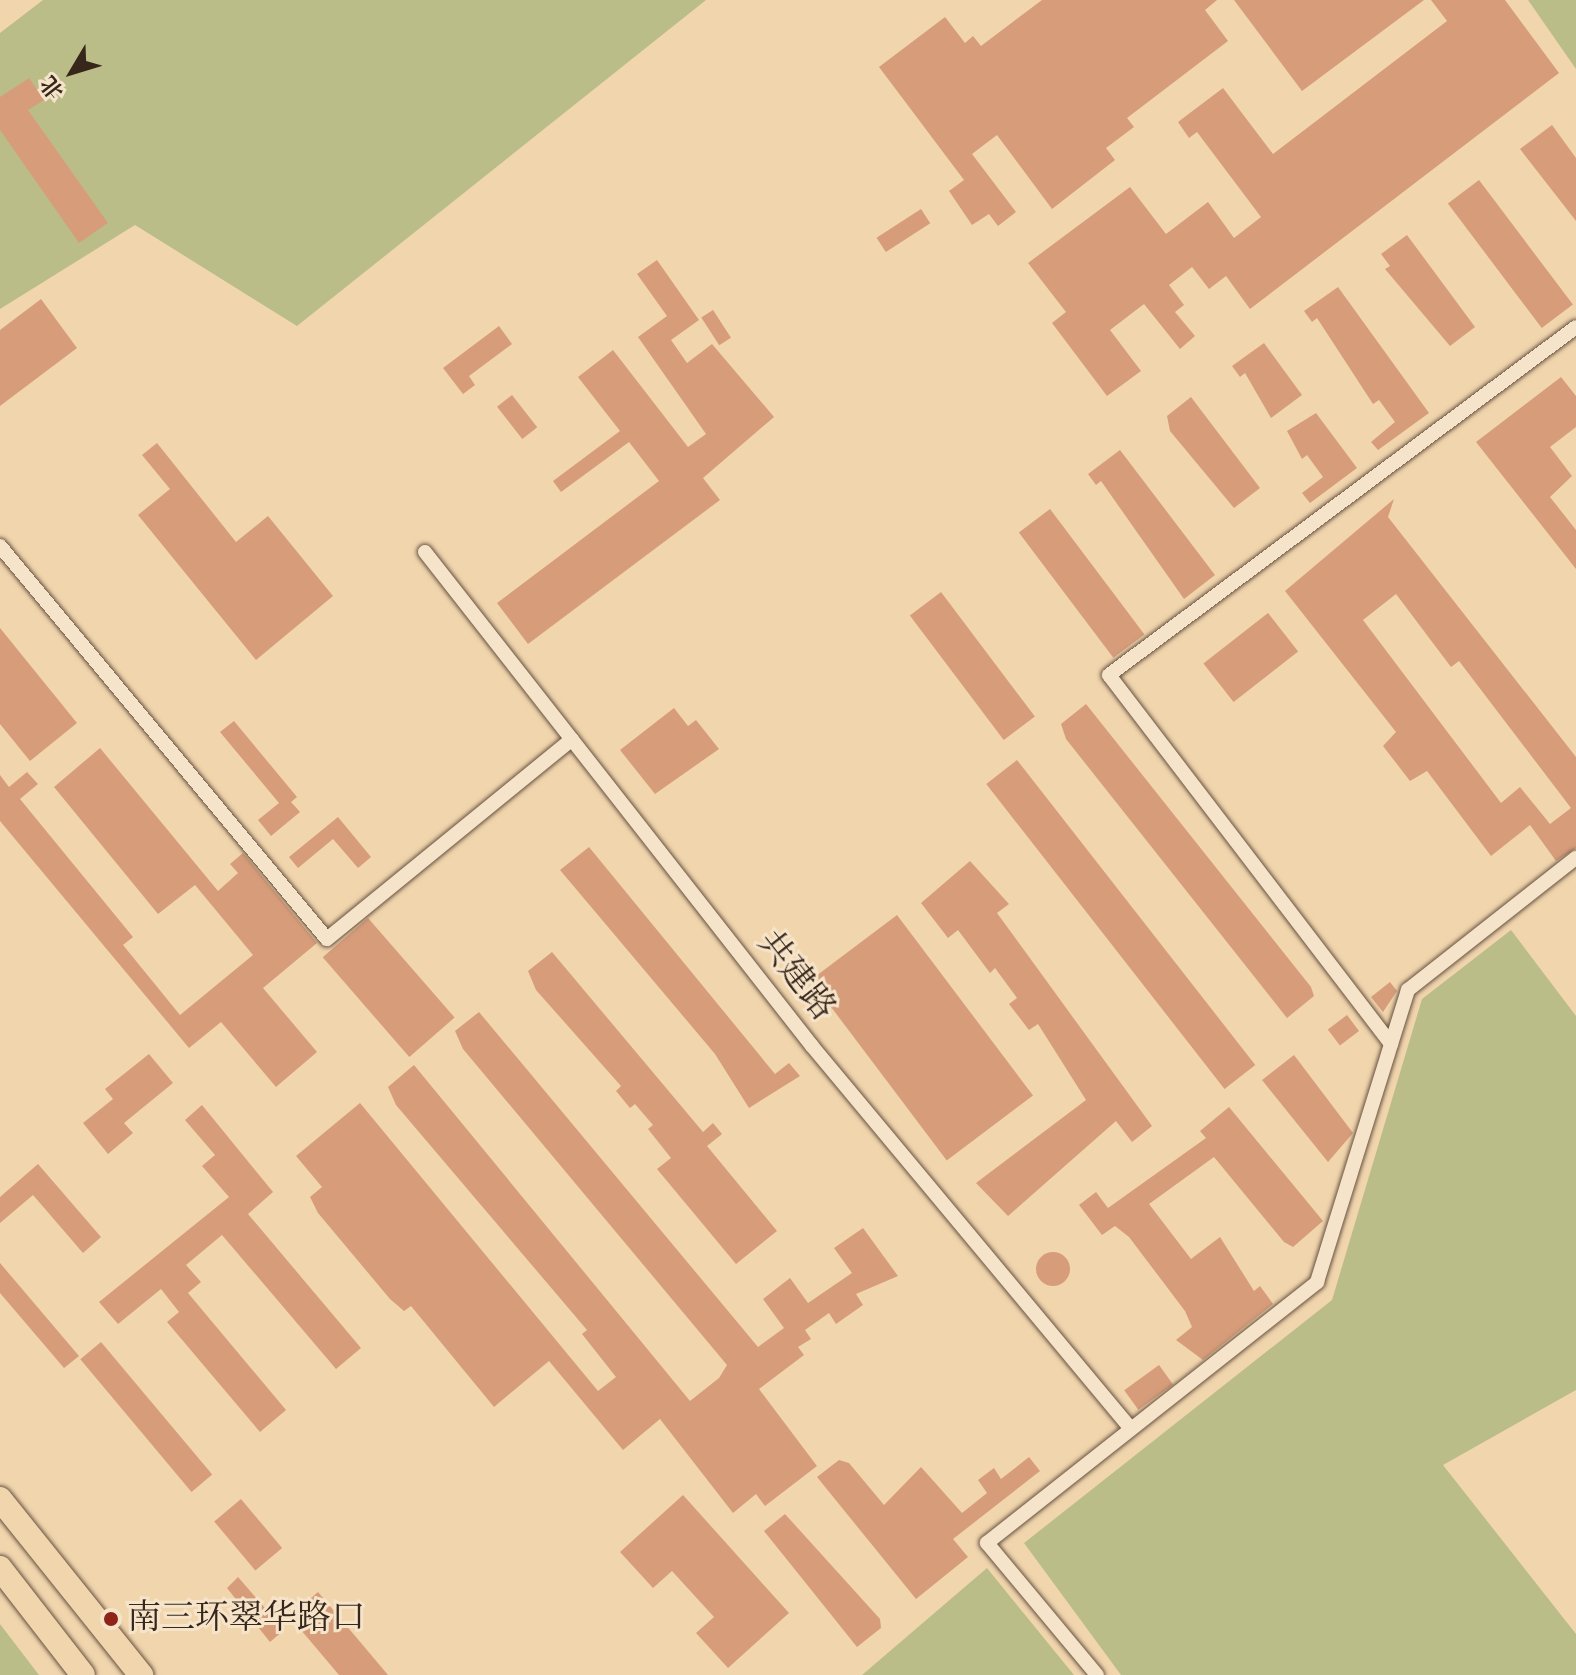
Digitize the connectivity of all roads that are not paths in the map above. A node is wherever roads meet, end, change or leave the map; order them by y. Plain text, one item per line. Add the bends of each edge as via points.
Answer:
1 (1576, 327) edge
2 (0, 546) edge
3 (425, 552) dead end
4 (572, 739) junction
5 (1576, 858) edge
6 (1391, 1044) junction
7 (1131, 1429) junction
8 (0, 1499) edge
9 (0, 1568) edge
10 (83, 1675) edge
11 (141, 1675) edge
12 (1097, 1675) edge

1 - 6 street via 1109,675
2 - 4 street via 327,939
3 - 4 street, 共建路
4 - 7 street, 共建路 via 812,1046
5 - 6 street via 1408,990
6 - 7 street via 1317,1282
7 - 12 street via 987,1543
8 - 11 highway
9 - 10 highway

